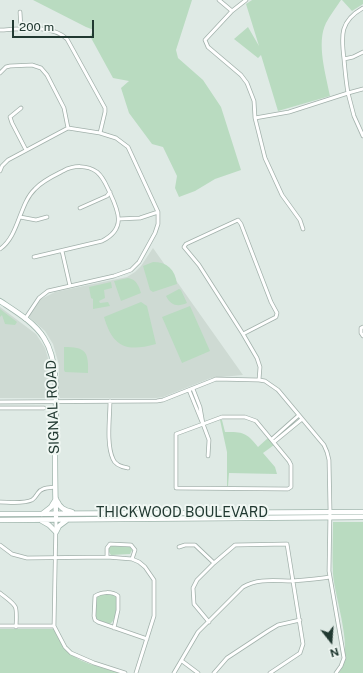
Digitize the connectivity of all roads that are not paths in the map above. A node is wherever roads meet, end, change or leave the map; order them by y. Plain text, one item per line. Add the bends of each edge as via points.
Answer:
1 (219, 0) edge
2 (246, 0) edge
3 (363, 8) edge
4 (232, 11) junction
5 (20, 12) dead end
6 (21, 29) junction
7 (0, 30) edge
8 (363, 52) edge
9 (344, 59) junction
10 (0, 73) edge
11 (363, 89) edge
12 (348, 93) junction
13 (21, 108) dead end
14 (255, 118) junction
15 (68, 128) junction
16 (100, 133) junction
17 (363, 136) edge
18 (26, 150) junction
19 (1, 165) edge
20 (0, 171) edge
21 (110, 192) junction
22 (80, 208) dead end
23 (158, 212) junction
24 (47, 217) dead end
25 (20, 218) junction
26 (119, 219) junction
27 (303, 229) dead end
28 (0, 249) edge
29 (62, 251) junction
30 (34, 258) dead end
31 (70, 286) junction
32 (0, 301) edge
33 (25, 319) junction
34 (363, 327) edge
35 (243, 334) junction
36 (363, 336) edge
37 (259, 380) junction
38 (193, 389) junction
39 (189, 390) junction
40 (0, 402) edge
41 (25, 402) junction
42 (55, 402) junction
43 (110, 402) junction
44 (198, 407) junction
45 (0, 408) edge
46 (25, 408) junction
47 (44, 408) dead end
48 (299, 415) junction
49 (302, 419) junction
50 (203, 424) junction
51 (285, 427) junction
52 (288, 431) junction
53 (273, 440) junction
54 (208, 456) dead end
55 (128, 468) dead end
56 (55, 487) junction
57 (56, 499) junction
58 (0, 502) edge
59 (363, 512) edge
60 (78, 513) junction
61 (0, 514) edge
62 (42, 514) junction
63 (56, 514) junction
64 (330, 516) junction
65 (363, 517) edge
66 (0, 520) edge
67 (36, 520) junction
68 (56, 520) junction
69 (67, 520) junction
70 (56, 532) junction
71 (0, 545) edge
72 (179, 547) dead end
73 (107, 557) junction
74 (56, 558) junction
75 (132, 559) junction
76 (214, 564) junction
77 (330, 578) junction
78 (294, 581) junction
79 (0, 593) edge
80 (300, 620) junction
81 (209, 622) junction
82 (0, 626) edge
83 (54, 626) junction
84 (16, 627) junction
85 (114, 628) junction
86 (147, 639) junction
87 (182, 662) junction
88 (125, 673) edge
89 (136, 673) edge
90 (174, 673) edge
91 (198, 673) edge
92 (214, 673) edge
93 (270, 673) edge
94 (336, 673) edge

1 - 4 street
2 - 4 street
3 - 9 street via 350,18 345,26 341,38
4 - 14 street via 205,40 208,47 247,83 254,101
5 - 6 street
6 - 7 street
6 - 16 street via 54,31 69,43 105,108
8 - 9 street
9 - 12 street
10 - 15 street via 10,66 32,65 41,68 64,108
11 - 12 street
12 - 14 street via 289,112
12 - 17 street
13 - 18 street via 10,117
14 - 27 street via 265,158
15 - 16 street
15 - 18 street
16 - 23 street via 116,138 128,147
18 - 19 street
19 - 20 street
21 - 22 street via 107,196
21 - 25 street via 102,177 92,169 67,168 34,189
21 - 26 street
23 - 26 street via 140,218
23 - 31 street via 155,233 139,262 131,270
24 - 25 street via 36,220
25 - 28 street
26 - 29 street via 108,238 102,242
29 - 30 street
29 - 31 street
31 - 33 street via 44,294
32 - 33 main road, SIGNAL ROAD
33 - 42 main road, SIGNAL ROAD via 45,338 53,359
34 - 36 street
35 - 35 street via 276,317 277,313 238,220 184,247 199,265
35 - 37 street via 259,362
37 - 38 street via 216,379
37 - 48 street via 278,390
38 - 39 street
38 - 44 street
39 - 43 street via 157,401
39 - 44 street
40 - 41 street
41 - 42 street
41 - 46 street
42 - 43 street
42 - 56 main road, SIGNAL ROAD
43 - 55 street via 112,458 122,468
44 - 50 street
45 - 46 street, SIGNAL ROAD
46 - 47 street, SIGNAL ROAD
48 - 49 street
48 - 51 street
49 - 52 street
49 - 64 street via 327,452
50 - 53 street via 222,417 245,417 256,421
50 - 53 street via 176,434 176,488 288,489 292,487 289,461
50 - 54 street via 209,440
51 - 52 street
51 - 53 street
52 - 53 street
56 - 57 main road, SIGNAL ROAD
56 - 58 street via 40,490 36,497 26,502
57 - 60 main road via 63,509
57 - 62 main road
57 - 63 main road, SIGNAL ROAD
59 - 64 main road, THICKWOOD BOULEVARD
60 - 63 main road, THICKWOOD BOULEVARD
60 - 64 main road, THICKWOOD BOULEVARD
61 - 62 main road, THICKWOOD BOULEVARD
62 - 63 main road, THICKWOOD BOULEVARD
63 - 68 main road, SIGNAL ROAD
64 - 65 main road, THICKWOOD BOULEVARD
64 - 69 main road, THICKWOOD BOULEVARD
64 - 77 street
66 - 67 main road, THICKWOOD BOULEVARD
67 - 68 main road, THICKWOOD BOULEVARD
67 - 70 main road via 45,522
68 - 69 main road, THICKWOOD BOULEVARD
68 - 70 street
69 - 70 main road
70 - 74 street
71 - 74 street via 12,554 26,558
72 - 76 street via 195,545
73 - 74 street
73 - 75 street
73 - 75 street via 107,548 110,544 131,545 135,550
74 - 83 street
75 - 86 street via 145,567 154,580 154,616
76 - 78 street via 235,545 287,544
76 - 81 street via 197,580 193,588 194,604
77 - 78 street
77 - 94 street via 344,658
78 - 80 street
78 - 81 street via 260,581 249,584
79 - 84 street via 17,608
80 - 92 street via 278,625 268,631 227,658
80 - 93 street via 304,644 300,653
81 - 87 street via 198,632
82 - 84 street
83 - 84 street
83 - 88 street via 71,653
85 - 85 street via 118,596 114,593 100,593 95,596 95,620
85 - 86 street
86 - 89 street
87 - 90 street
87 - 91 street

